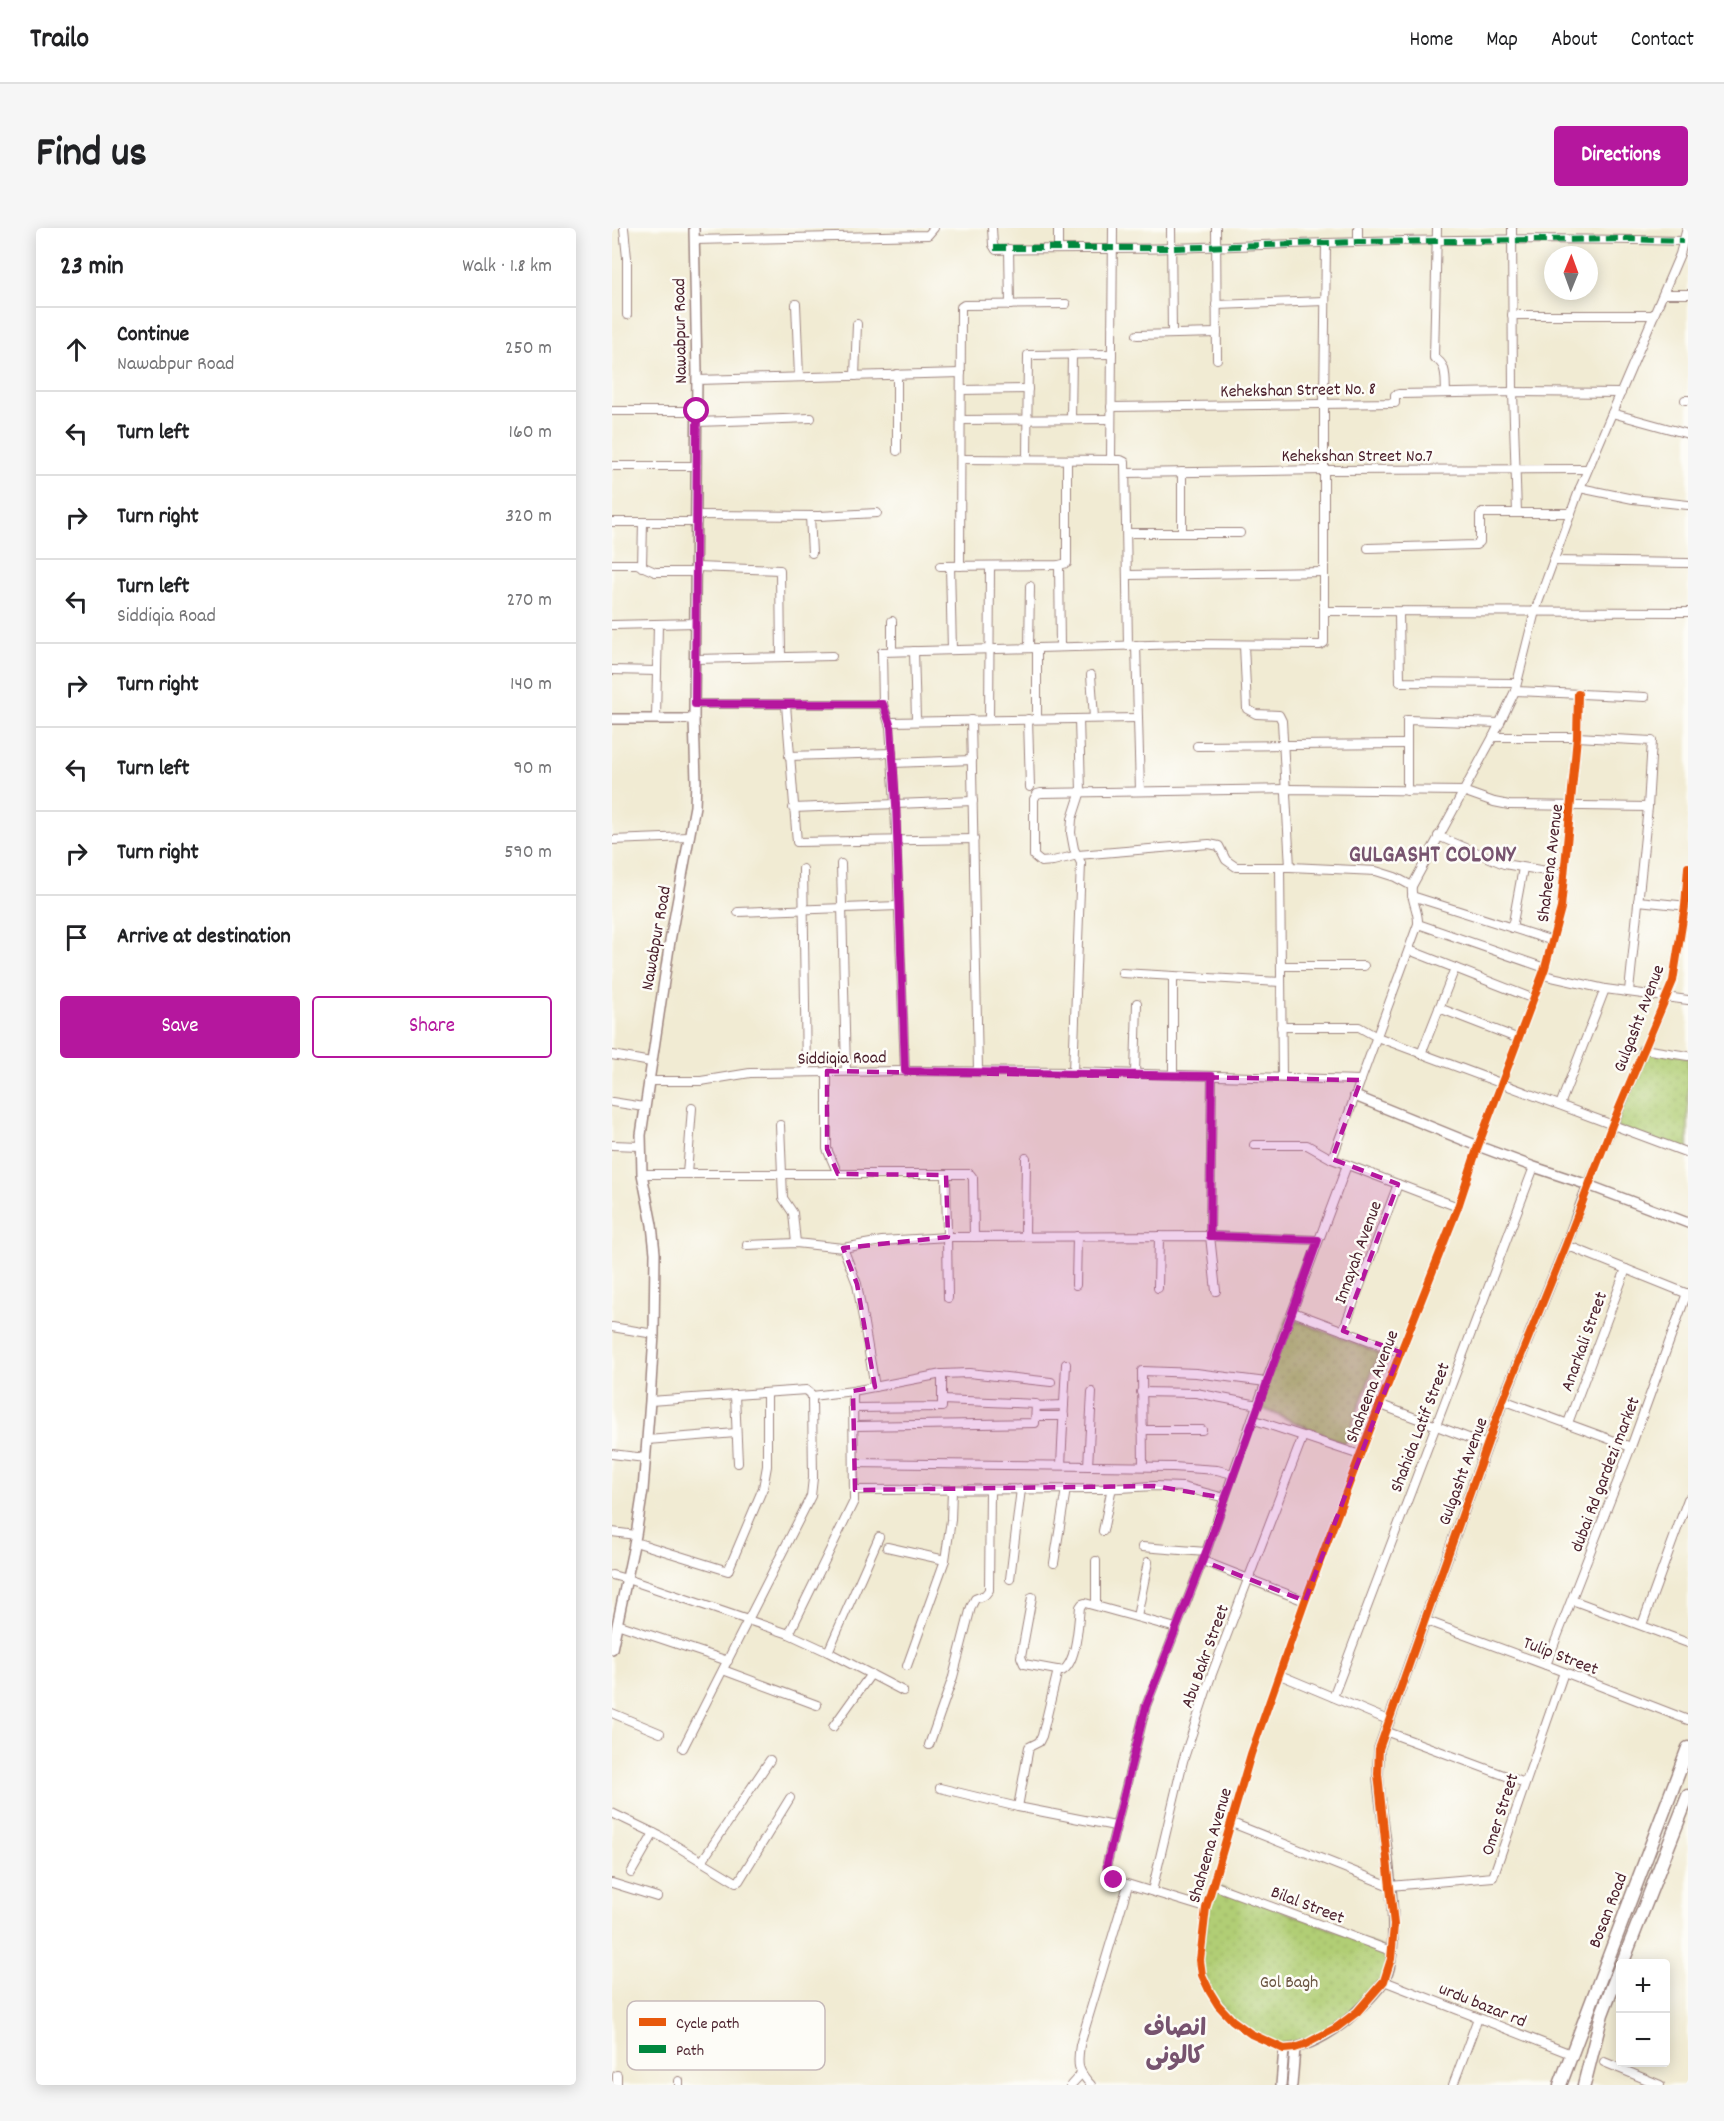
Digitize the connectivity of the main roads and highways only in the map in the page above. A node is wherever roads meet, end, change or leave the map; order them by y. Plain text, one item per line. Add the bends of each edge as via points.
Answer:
1 (1688, 1748) edge
2 (1688, 1797) edge
3 (1623, 1959) edge
4 (1616, 1978) edge
5 (1560, 2085) edge
6 (1584, 2085) edge

1 - 5 main road, Bosan Road
2 - 3 main road, Bosan Road
4 - 6 main road, Bosan Road via 1602,2014

